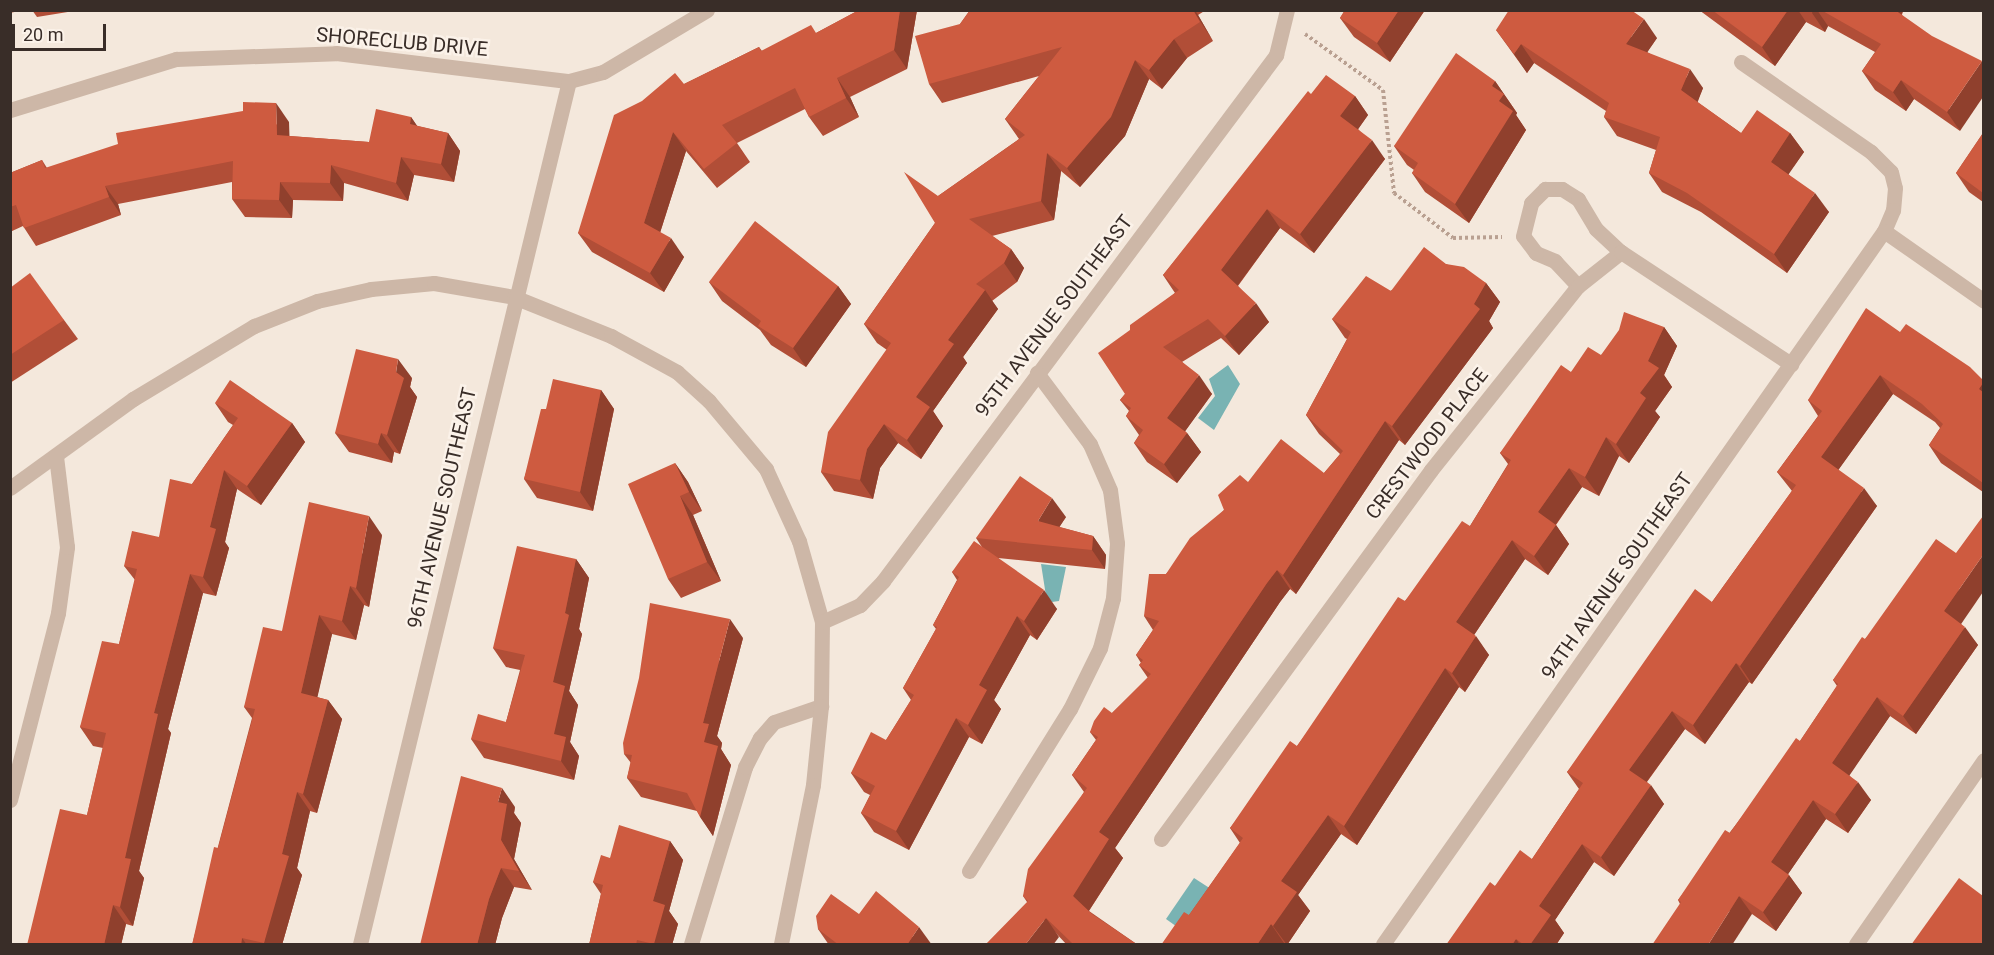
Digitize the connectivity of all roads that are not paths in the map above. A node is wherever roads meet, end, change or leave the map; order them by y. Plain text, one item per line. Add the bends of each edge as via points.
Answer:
1 (707, 10) edge
2 (1286, 18) edge
3 (1742, 62) dead end
4 (569, 81) junction
5 (10, 110) edge
6 (1884, 231) junction
7 (1621, 252) junction
8 (1578, 286) junction
9 (514, 297) junction
10 (1983, 301) edge
11 (1791, 364) junction
12 (1037, 373) junction
13 (56, 456) junction
14 (10, 488) edge
15 (822, 622) junction
16 (821, 706) junction
17 (1983, 760) edge
18 (10, 800) edge
19 (1161, 839) dead end
20 (969, 871) dead end
21 (360, 945) edge
22 (691, 945) edge
23 (782, 945) edge
24 (1383, 945) edge
25 (1856, 945) edge

1 - 4 street, SHORECLUB DRIVE via 603,72
2 - 12 street, 95TH AVENUE SOUTHEAST via 1276,55
3 - 6 street, 94TH AVENUE SOUTHEAST via 1871,152 1891,172 1895,188 1893,210
4 - 5 street, SHORECLUB DRIVE via 336,53 176,59
4 - 9 street, 96TH AVENUE SOUTHEAST
6 - 10 street
6 - 11 street, 94TH AVENUE SOUTHEAST
7 - 8 street, CRESTWOOD PLACE
7 - 8 street via 1596,229 1578,199 1562,189 1545,189 1531,203 1523,236 1536,253 1555,261
7 - 11 street
8 - 19 street, CRESTWOOD PLACE via 1431,470
9 - 13 street via 434,283 370,289 317,302 254,326 133,399
9 - 15 street via 611,336 676,372 709,401 766,469 798,541
9 - 21 street, 96TH AVENUE SOUTHEAST
11 - 24 street, 94TH AVENUE SOUTHEAST
12 - 15 street, 95TH AVENUE SOUTHEAST via 883,581 860,605
12 - 20 street via 1090,444 1110,490 1117,543 1113,598 1100,648 1070,709
13 - 14 street
13 - 18 street via 67,547 58,613
15 - 16 street
16 - 22 street via 774,722 760,738 742,778
16 - 23 street via 812,796
17 - 25 street

